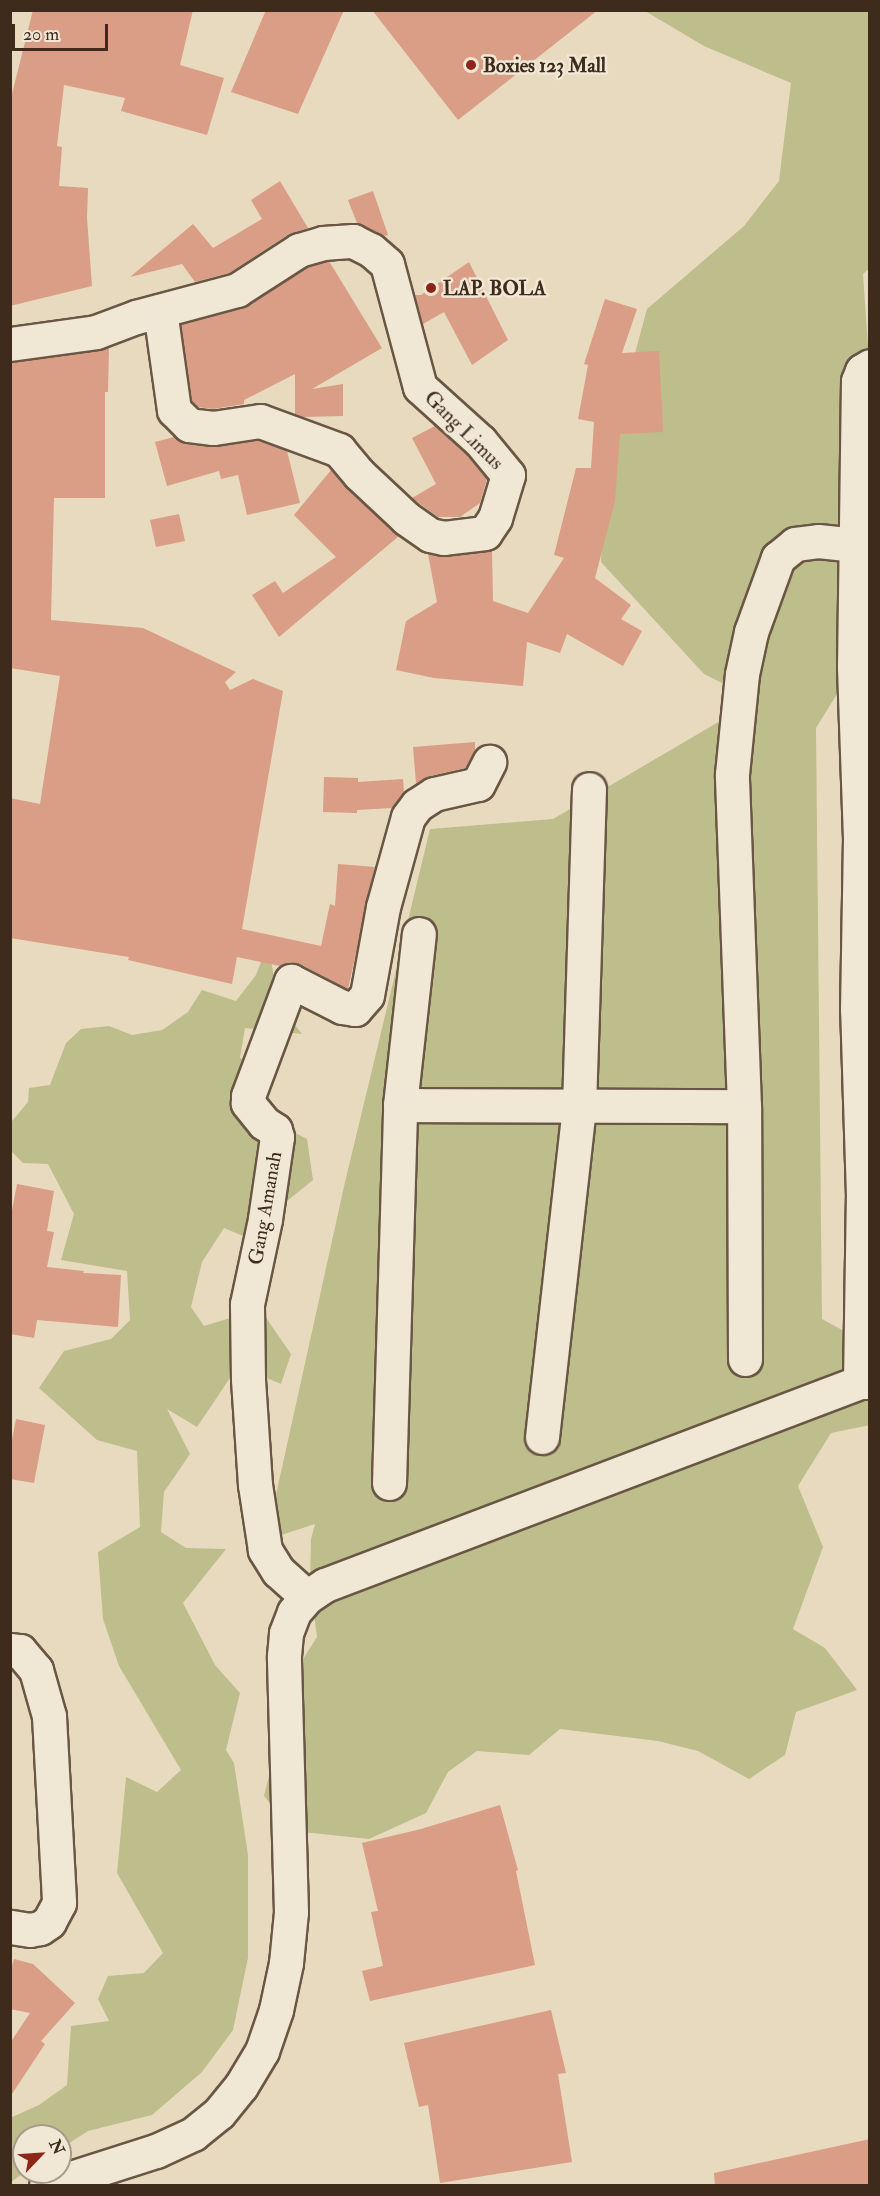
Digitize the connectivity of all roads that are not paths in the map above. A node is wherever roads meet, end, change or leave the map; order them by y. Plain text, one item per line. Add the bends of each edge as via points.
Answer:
1 (160, 311) junction
2 (10, 344) edge
3 (870, 366) edge
4 (861, 529) edge
5 (862, 667) edge
6 (489, 762) dead end
7 (589, 789) dead end
8 (865, 839) edge
9 (419, 934) dead end
10 (863, 1010) edge
11 (400, 1105) junction
12 (744, 1106) junction
13 (579, 1107) junction
14 (866, 1196) edge
15 (745, 1359) dead end
16 (865, 1382) edge
17 (542, 1437) dead end
18 (389, 1483) dead end
19 (307, 1597) junction
20 (10, 1650) edge
21 (10, 1927) edge
22 (46, 2186) edge

1 - 1 street, Gang Limus via 237,290 299,250 323,243 353,240 371,250 387,264 420,387 488,450 508,475 495,518 485,532 444,538 430,535 406,518 339,450 260,421 213,428 189,425 174,410
1 - 2 street, Gang Limus via 96,332
3 - 4 street via 862,371 858,381
4 - 5 street
4 - 12 street via 795,544 778,558 742,674 732,774
5 - 8 street
6 - 19 street, Gang Amanah via 478,784 434,794 417,805 408,817 382,907 367,995 355,1009 342,1007 291,981 248,1096 248,1103 275,1130 277,1137 247,1304 255,1485 265,1550 278,1571
7 - 13 street
8 - 10 street
9 - 11 street
10 - 14 street
11 - 13 street
11 - 18 street
12 - 13 street
12 - 15 street
13 - 17 street
14 - 16 street
16 - 19 street via 325,1585
19 - 22 street via 294,1612 286,1633 291,1912 286,1963 262,2051 241,2086 193,2134 156,2151
20 - 21 street via 20,1651 36,1670 49,1716 59,1903 49,1922 40,1928

